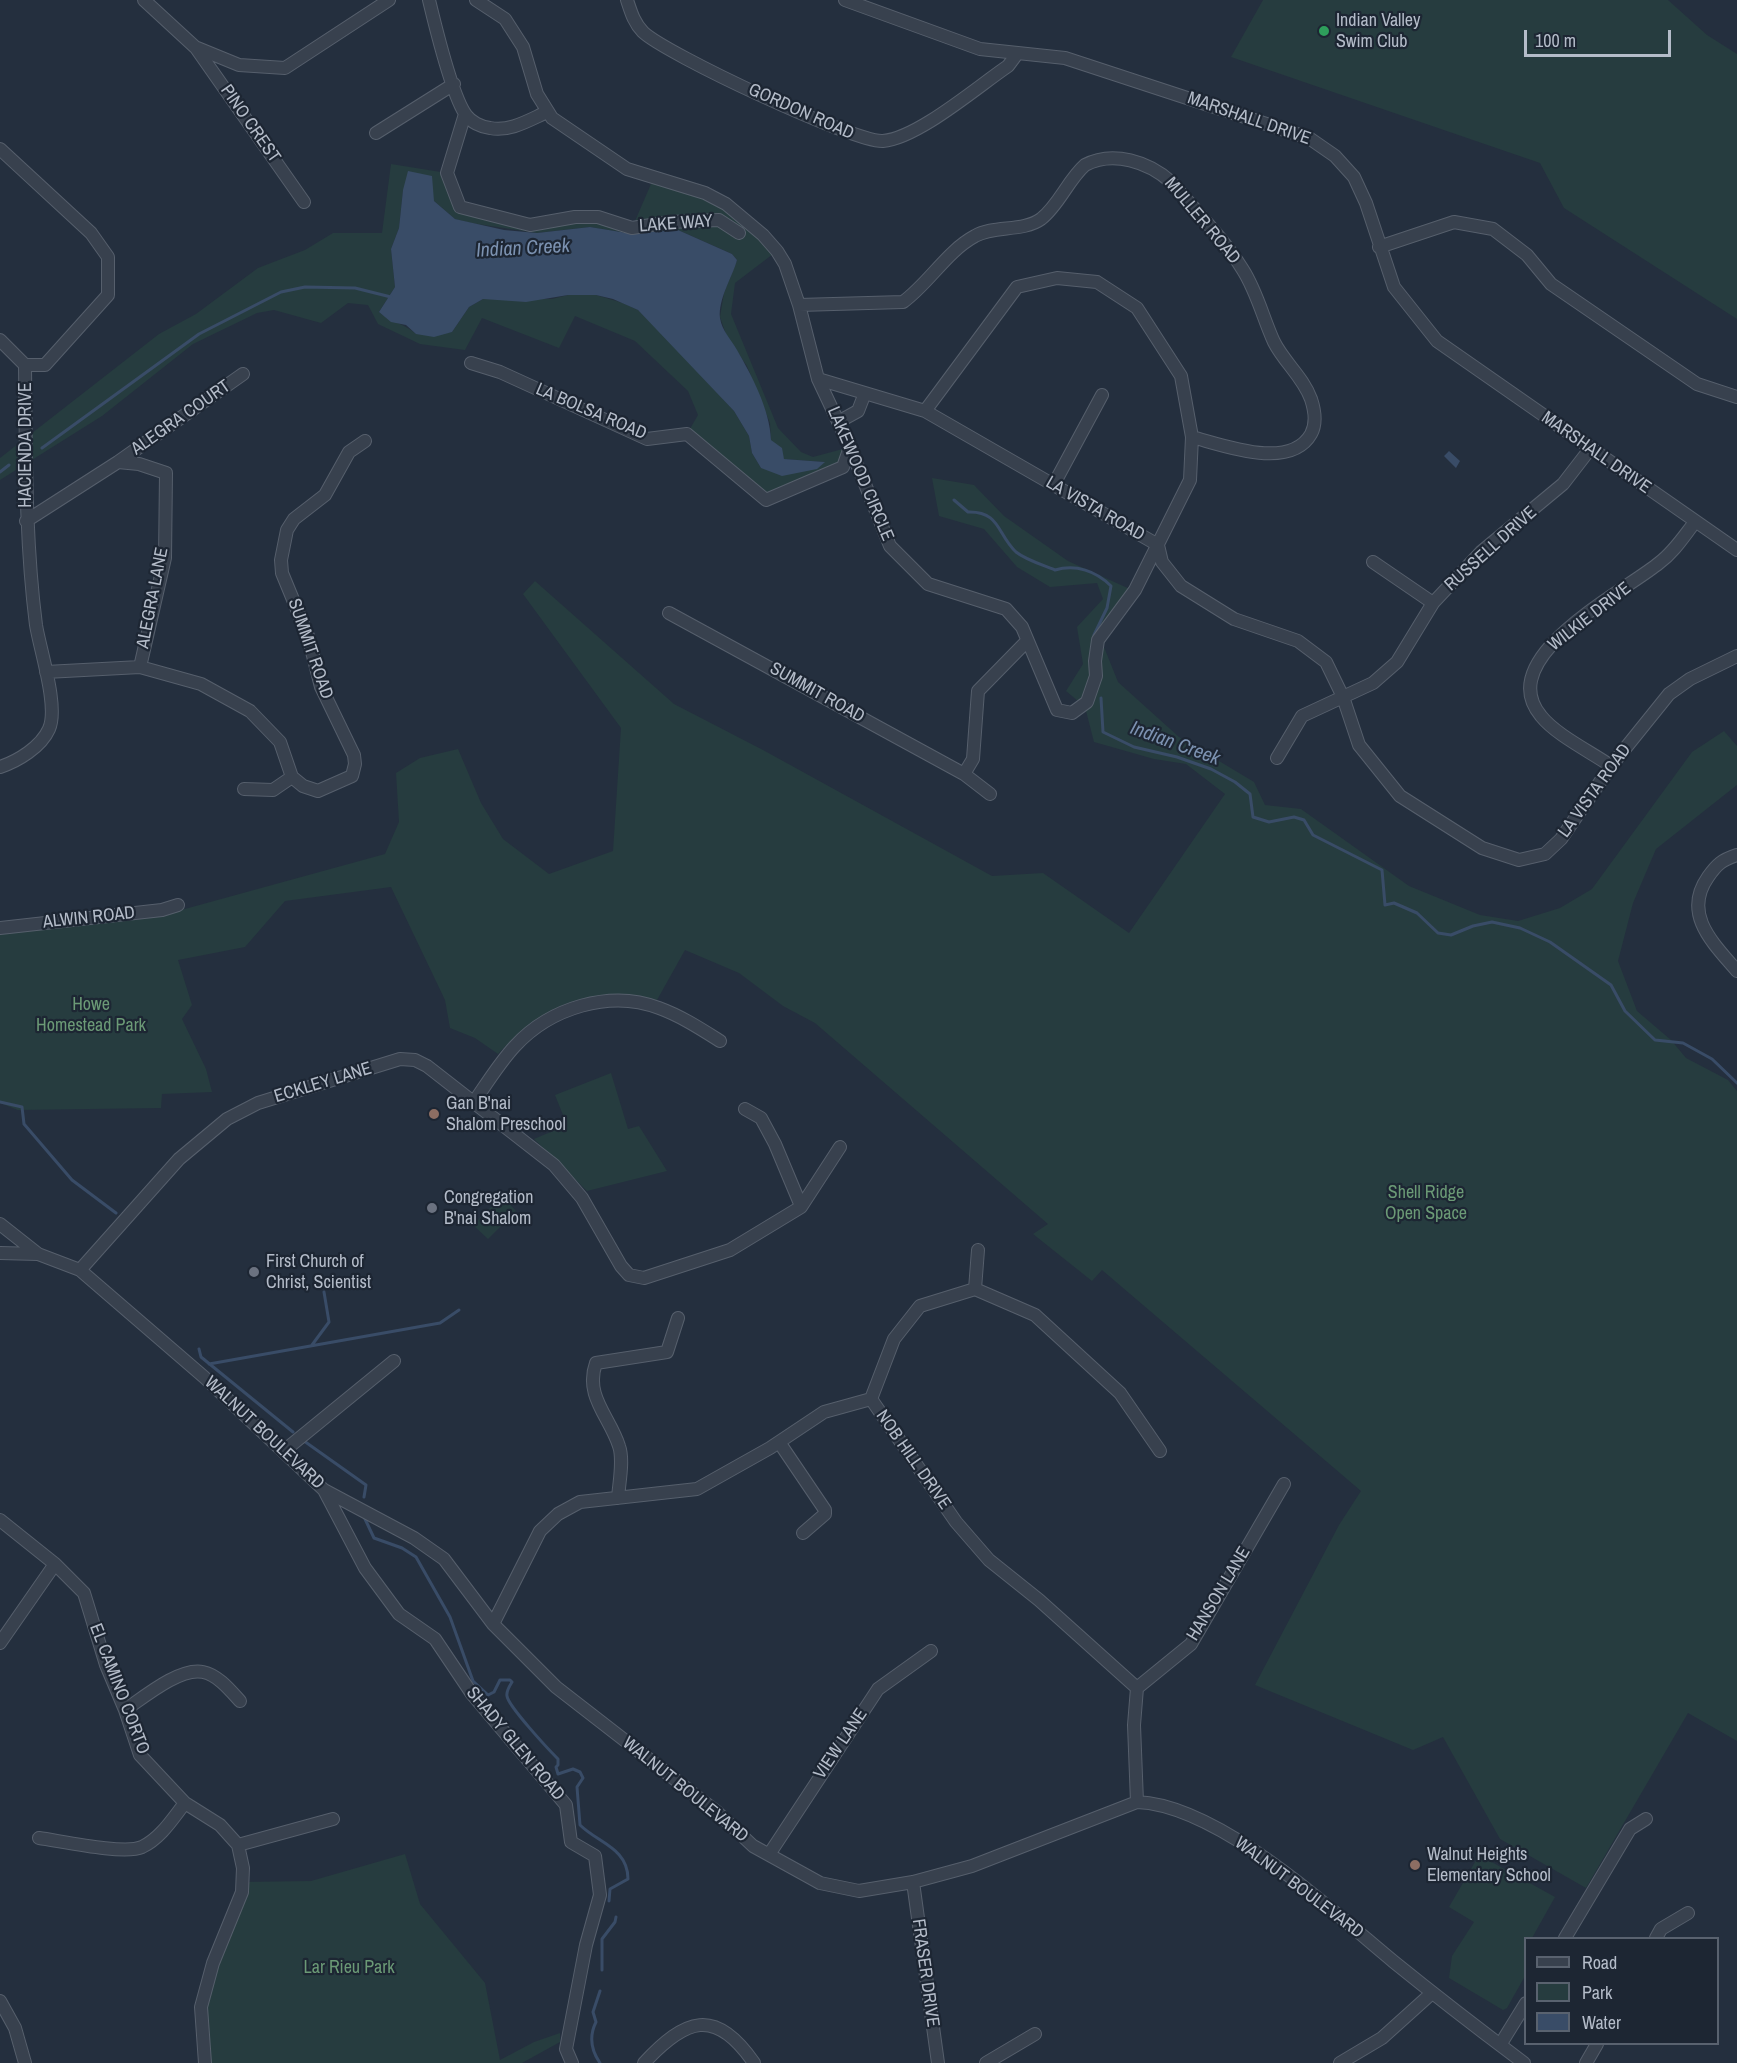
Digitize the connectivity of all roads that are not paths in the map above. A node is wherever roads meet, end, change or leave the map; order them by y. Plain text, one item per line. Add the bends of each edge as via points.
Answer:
1 (144, 0) edge
2 (389, 0) edge
3 (429, 0) edge
4 (476, 0) edge
5 (627, 0) edge
6 (845, 0) edge
7 (195, 47) junction
8 (1017, 54) junction
9 (454, 84) junction
10 (547, 112) junction
11 (465, 114) junction
12 (376, 133) dead end
13 (0, 149) edge
14 (304, 202) dead end
15 (740, 233) dead end
16 (1378, 247) junction
17 (799, 305) junction
18 (0, 340) edge
19 (471, 363) dead end
20 (25, 365) junction
21 (243, 374) dead end
22 (818, 379) junction
23 (865, 393) junction
24 (1102, 395) dead end
25 (1737, 397) edge
26 (925, 411) junction
27 (838, 422) junction
28 (1192, 437) junction
29 (364, 441) dead end
30 (850, 447) junction
31 (1590, 449) junction
32 (118, 462) junction
33 (1054, 484) junction
34 (26, 521) junction
35 (1695, 522) junction
36 (1158, 545) junction
37 (1737, 550) edge
38 (1373, 562) dead end
39 (1432, 603) junction
40 (669, 613) dead end
41 (1027, 641) junction
42 (1737, 656) edge
43 (140, 667) junction
44 (46, 672) junction
45 (1343, 697) junction
46 (1277, 758) dead end
47 (1611, 766) junction
48 (0, 767) edge
49 (964, 774) junction
50 (292, 777) junction
51 (244, 789) dead end
52 (990, 794) dead end
53 (1737, 855) edge
54 (178, 905) dead end
55 (0, 928) edge
56 (1737, 971) edge
57 (720, 1041) dead end
58 (474, 1102) junction
59 (745, 1109) dead end
60 (840, 1147) dead end
61 (801, 1206) junction
62 (0, 1224) edge
63 (978, 1250) dead end
64 (0, 1252) edge
65 (38, 1254) junction
66 (80, 1270) junction
67 (975, 1289) junction
68 (678, 1318) dead end
69 (394, 1361) dead end
70 (871, 1399) junction
71 (779, 1442) junction
72 (285, 1450) junction
73 (1160, 1452) dead end
74 (1284, 1484) dead end
75 (324, 1490) junction
76 (618, 1498) junction
77 (0, 1520) edge
78 (804, 1533) dead end
79 (55, 1564) junction
80 (493, 1624) junction
81 (0, 1643) edge
82 (931, 1651) dead end
83 (1137, 1688) junction
84 (240, 1701) dead end
85 (126, 1710) junction
86 (1137, 1802) junction
87 (185, 1803) junction
88 (333, 1819) dead end
89 (1646, 1819) dead end
90 (39, 1838) dead end
91 (238, 1845) junction
92 (770, 1853) junction
93 (913, 1882) junction
94 (1688, 1913) dead end
95 (1566, 1937) edge
96 (1657, 1937) edge
97 (1432, 1993) junction
98 (0, 2001) edge
99 (1524, 2006) edge
100 (1035, 2034) dead end
101 (1500, 2045) junction
102 (1596, 2045) edge
103 (26, 2063) edge
104 (205, 2063) edge
105 (572, 2063) edge
106 (644, 2063) edge
107 (754, 2063) edge
108 (938, 2063) edge
109 (986, 2063) edge
110 (1340, 2063) edge
111 (1524, 2063) edge
112 (1586, 2063) edge

1 - 7 street
2 - 7 street via 285,68 239,66
3 - 9 street
4 - 10 street via 505,20 524,47 537,94
5 - 8 street, GORDON ROAD via 632,17 644,33 672,50 838,130 874,141 893,139 925,124 1008,66
6 - 8 street, MARSHALL DRIVE via 956,42
7 - 14 street, PINO CREST
8 - 16 street, MARSHALL DRIVE via 1082,63 1310,138 1335,156 1353,177 1366,203
9 - 11 street
9 - 12 street
10 - 11 street via 522,124 498,129 480,125
10 - 17 street, LAKEWOOD CIRCLE via 567,130 627,169 705,193 726,204 777,251
11 - 15 street, LAKE WAY via 447,173 460,207 530,225 575,217 598,217 632,228 719,220
13 - 20 street, HACIENDA DRIVE via 91,233 108,257 108,295 45,365
16 - 25 street via 1454,222 1493,229 1527,255 1551,284 1698,384
16 - 31 street, MARSHALL DRIVE via 1394,287 1437,341
17 - 22 street, LAKEWOOD CIRCLE
17 - 28 street, MULLER ROAD via 903,302 976,235 1043,218 1085,165 1115,158 1143,164 1171,182 1244,270 1274,343 1301,379 1315,412 1315,426 1304,444 1283,453 1251,452
18 - 20 street
19 - 30 street, LA BOLSA ROAD via 500,372 647,439 687,434 766,500 843,467
20 - 34 street, HACIENDA DRIVE
21 - 32 street, ALEGRA COURT
22 - 23 street, LA VISTA ROAD
22 - 27 street, LAKEWOOD CIRCLE
23 - 26 street, LA VISTA ROAD
23 - 27 street via 858,411
24 - 33 street
26 - 28 street, LAKEWOOD CIRCLE via 1017,286 1057,278 1097,282 1137,308 1181,376
26 - 33 street, LA VISTA ROAD
27 - 30 street, LAKEWOOD CIRCLE
28 - 36 street, LAKEWOOD CIRCLE via 1190,480
29 - 50 street, SUMMIT ROAD via 350,452 325,495 294,519 287,530 280,560 308,636 321,687 351,747 355,764 352,776 318,792
30 - 41 street, LAKEWOOD CIRCLE via 890,546 928,584 1006,609 1022,627
31 - 35 street, MARSHALL DRIVE
31 - 39 street, RUSSELL DRIVE via 1563,484 1481,552
32 - 34 street
32 - 43 street, ALEGRA LANE via 166,473 165,558
33 - 36 street, LA VISTA ROAD
34 - 44 street, HACIENDA DRIVE via 37,627
35 - 37 street, MARSHALL DRIVE
35 - 47 street, WILKIE DRIVE via 1662,562 1598,606 1546,650 1531,675 1532,700 1540,716
36 - 41 street, LAKEWOOD CIRCLE via 1135,590 1098,640 1096,676 1087,702 1072,713 1057,710
36 - 45 street, LA VISTA ROAD via 1162,562 1181,586 1234,619 1298,641 1326,662
38 - 39 street
39 - 45 street, RUSSELL DRIVE via 1397,662 1373,683
40 - 49 street, SUMMIT ROAD
41 - 49 street via 978,691 973,759
42 - 47 street, LA VISTA ROAD via 1669,694
43 - 44 street
43 - 50 street via 201,684 250,711 280,742
44 - 48 street, HACIENDA DRIVE via 52,713 50,728 41,742 14,762
45 - 46 street, RUSSELL DRIVE via 1302,716
45 - 47 street, LA VISTA ROAD via 1359,745 1400,796 1482,848 1519,860 1545,854 1561,839
49 - 52 street, SUMMIT ROAD
50 - 51 street via 273,790
53 - 56 street via 1720,860 1700,888 1698,914 1710,939
54 - 55 street, ALWIN ROAD
57 - 58 street via 658,1007 628,1001 583,1004 547,1020 516,1045
58 - 61 street, ECKLEY LANE via 554,1165 582,1198 621,1266 637,1278 658,1275 730,1250
58 - 66 street, ECKLEY LANE via 427,1066 400,1059 258,1103 227,1119 179,1159
59 - 61 street via 761,1118
60 - 61 street
62 - 65 street, WALNUT BOULEVARD
63 - 67 street
64 - 65 street
65 - 66 street, WALNUT BOULEVARD
66 - 72 street, WALNUT BOULEVARD
67 - 70 street via 920,1306 894,1339
67 - 73 street via 1035,1315 1120,1393
68 - 76 street via 667,1352 596,1363 592,1372 601,1414 620,1447
69 - 72 street
70 - 71 street, NOB HILL DRIVE via 824,1412
70 - 83 street, NOB HILL DRIVE via 956,1522 989,1560
71 - 76 street, NOB HILL DRIVE via 696,1489
71 - 78 street via 825,1510
72 - 75 street, WALNUT BOULEVARD
74 - 83 street, HANSON LANE via 1191,1644
75 - 80 street, WALNUT BOULEVARD via 414,1538 444,1559
75 - 105 street, SHADY GLEN ROAD via 365,1568 399,1614 435,1639 472,1694 566,1805 571,1842 595,1856 600,1896 586,1945 567,2049
76 - 80 street, NOB HILL DRIVE via 580,1502 558,1514 540,1531
77 - 79 street, EL CAMINO CORTO
79 - 81 street
79 - 85 street, EL CAMINO CORTO via 84,1593 106,1665
80 - 92 street, WALNUT BOULEVARD via 556,1687 717,1812 753,1846
82 - 92 street, VIEW LANE via 878,1689
83 - 86 street
84 - 85 street via 224,1683 203,1672 180,1675
85 - 87 street, EL CAMINO CORTO via 140,1755
86 - 93 street, WALNUT BOULEVARD via 972,1866
86 - 97 street, WALNUT BOULEVARD via 1167,1807 1236,1838
87 - 90 street via 166,1828 141,1847 114,1849
87 - 91 street, EL CAMINO CORTO via 220,1825
88 - 91 street
89 - 95 street via 1630,1829
91 - 104 street via 243,1868 242,1892 213,1963 201,2007
92 - 93 street, WALNUT BOULEVARD via 820,1883 849,1889 859,1891
93 - 108 street, FRASER DRIVE
94 - 96 street via 1661,1929
97 - 101 street, WALNUT BOULEVARD
97 - 110 street via 1382,2038
98 - 103 street via 15,2028
99 - 101 street
100 - 109 street
101 - 111 street, WALNUT BOULEVARD
102 - 112 street
106 - 107 street via 684,2027 709,2026 731,2035

